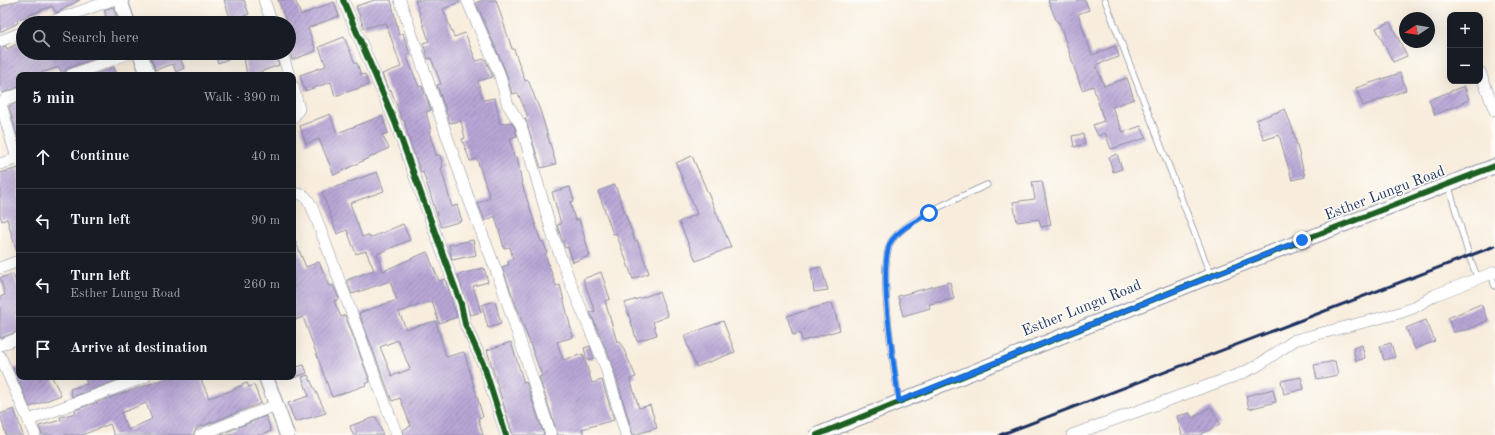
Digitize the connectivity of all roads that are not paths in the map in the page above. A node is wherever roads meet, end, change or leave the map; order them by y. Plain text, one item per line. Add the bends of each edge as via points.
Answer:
1 (112, 0) edge
2 (120, 0) edge
3 (264, 0) edge
4 (343, 0) edge
5 (400, 0) edge
6 (468, 0) edge
7 (1105, 0) edge
8 (67, 16) edge
9 (126, 16) edge
10 (270, 16) edge
11 (16, 35) edge
12 (0, 41) edge
13 (111, 60) edge
14 (143, 60) edge
15 (284, 60) edge
16 (78, 72) edge
17 (147, 72) edge
18 (288, 72) edge
19 (1483, 80) edge
20 (16, 95) edge
21 (296, 97) edge
22 (1495, 111) edge
23 (296, 113) edge
24 (16, 153) edge
25 (16, 160) edge
26 (0, 164) edge
27 (1495, 166) edge
28 (1448, 183) junction
29 (987, 185) dead end
30 (296, 194) edge
31 (16, 262) edge
32 (0, 268) edge
33 (1493, 273) edge
34 (1211, 276) junction
35 (1478, 279) junction
36 (1495, 286) edge
37 (16, 339) edge
38 (0, 345) edge
39 (0, 356) edge
40 (137, 380) edge
41 (267, 380) edge
42 (899, 401) junction
43 (276, 405) junction
44 (29, 420) junction
45 (35, 435) edge
46 (200, 435) edge
47 (287, 435) edge
48 (397, 435) edge
49 (506, 435) edge
50 (551, 435) edge
51 (626, 435) edge
52 (817, 435) edge
53 (1072, 435) edge

1 - 8 street
2 - 9 street
3 - 10 street
4 - 49 street via 395,122 461,304 465,324 484,366
5 - 50 street via 468,197 499,276
6 - 51 street via 499,73 508,105 521,125 553,236 605,365
7 - 34 lane
11 - 12 street
13 - 16 street
14 - 17 street
15 - 18 street
19 - 22 street
20 - 24 street via 1,104
21 - 23 street via 299,108
25 - 26 street
27 - 28 street, Esther Lungu Road
28 - 34 street, Esther Lungu Road
28 - 35 lane
29 - 42 lane via 929,213 905,227 891,241 885,265
30 - 48 street via 307,197 312,207
31 - 32 street
33 - 35 street
33 - 36 lane
34 - 42 street, Esther Lungu Road
35 - 53 street via 1435,295 1399,313 1295,340 1257,366 1240,374
37 - 38 street
39 - 44 street
40 - 44 street
41 - 43 street
42 - 52 street, Esther Lungu Road
43 - 46 street
43 - 47 street
44 - 45 street

